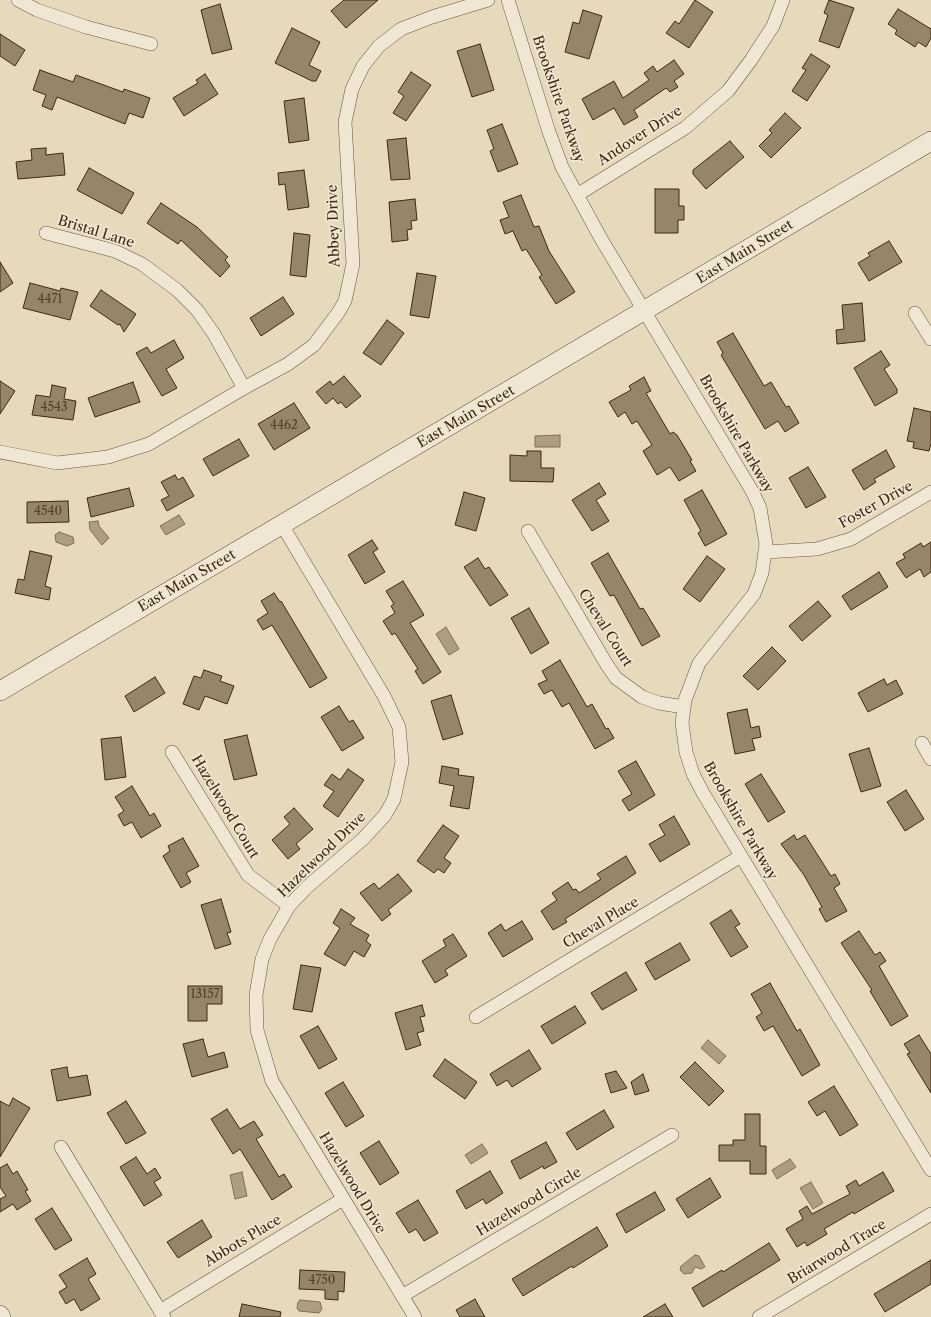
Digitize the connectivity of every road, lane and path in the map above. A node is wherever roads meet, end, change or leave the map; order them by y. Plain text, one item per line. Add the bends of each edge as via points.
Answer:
1 (18, 0) edge
2 (488, 0) edge
3 (508, 0) edge
4 (783, 0) edge
5 (151, 44) dead end
6 (931, 141) edge
7 (577, 195) junction
8 (46, 233) dead end
9 (644, 312) junction
10 (915, 314) dead end
11 (931, 339) edge
12 (244, 388) junction
13 (0, 452) edge
14 (931, 492) edge
15 (282, 525) junction
16 (528, 532) dead end
17 (765, 552) junction
18 (0, 691) edge
19 (684, 707) junction
20 (922, 743) dead end
21 (172, 752) dead end
22 (931, 759) edge
23 (741, 856) junction
24 (289, 906) junction
25 (476, 1016) dead end
26 (672, 1135) dead end
27 (62, 1147) dead end
28 (931, 1170) edge
29 (343, 1199) junction
30 (931, 1214) edge
31 (402, 1296) junction
32 (162, 1314) edge
33 (415, 1317) edge
34 (759, 1317) edge

1 - 5 street via 36,10 86,27
2 - 12 street, Abbey Drive via 401,29 379,46 363,66 352,89 345,122 353,264 345,301 314,345 288,364
3 - 7 street, Brookshire Parkway via 555,148
4 - 7 street, Andover Drive via 773,26 728,91 685,128
6 - 9 main road, East Main Street
7 - 9 street, Brookshire Parkway
8 - 12 street, Bristal Lane via 115,251 142,264 177,290 197,310 214,334
9 - 15 main road, East Main Street
9 - 17 street, Brookshire Parkway via 752,491 760,508
10 - 11 street
12 - 13 street, Abbey Drive via 149,444 108,457 57,463
14 - 17 street, Foster Drive via 851,539 817,549
15 - 18 main road, East Main Street
15 - 24 street, Hazelwood Drive via 384,696 399,727 402,762 394,799 385,815 363,839 307,887
16 - 19 street, Cheval Court via 616,678 642,697
17 - 19 street, Brookshire Parkway via 762,573 754,594 699,664 691,680
19 - 23 street, Brookshire Parkway via 682,723 686,752 693,774
20 - 22 street
21 - 24 street, Hazelwood Court via 248,875
23 - 25 street, Cheval Place
23 - 28 street, Brookshire Parkway
24 - 29 street, Hazelwood Drive via 262,959 256,995 257,1030 272,1081
26 - 31 street, Hazelwood Circle
27 - 32 street, Abbots Place
29 - 31 street, Hazelwood Drive
29 - 32 street, Abbots Place
30 - 34 street, Briarwood Trace
31 - 33 street, Hazelwood Drive

